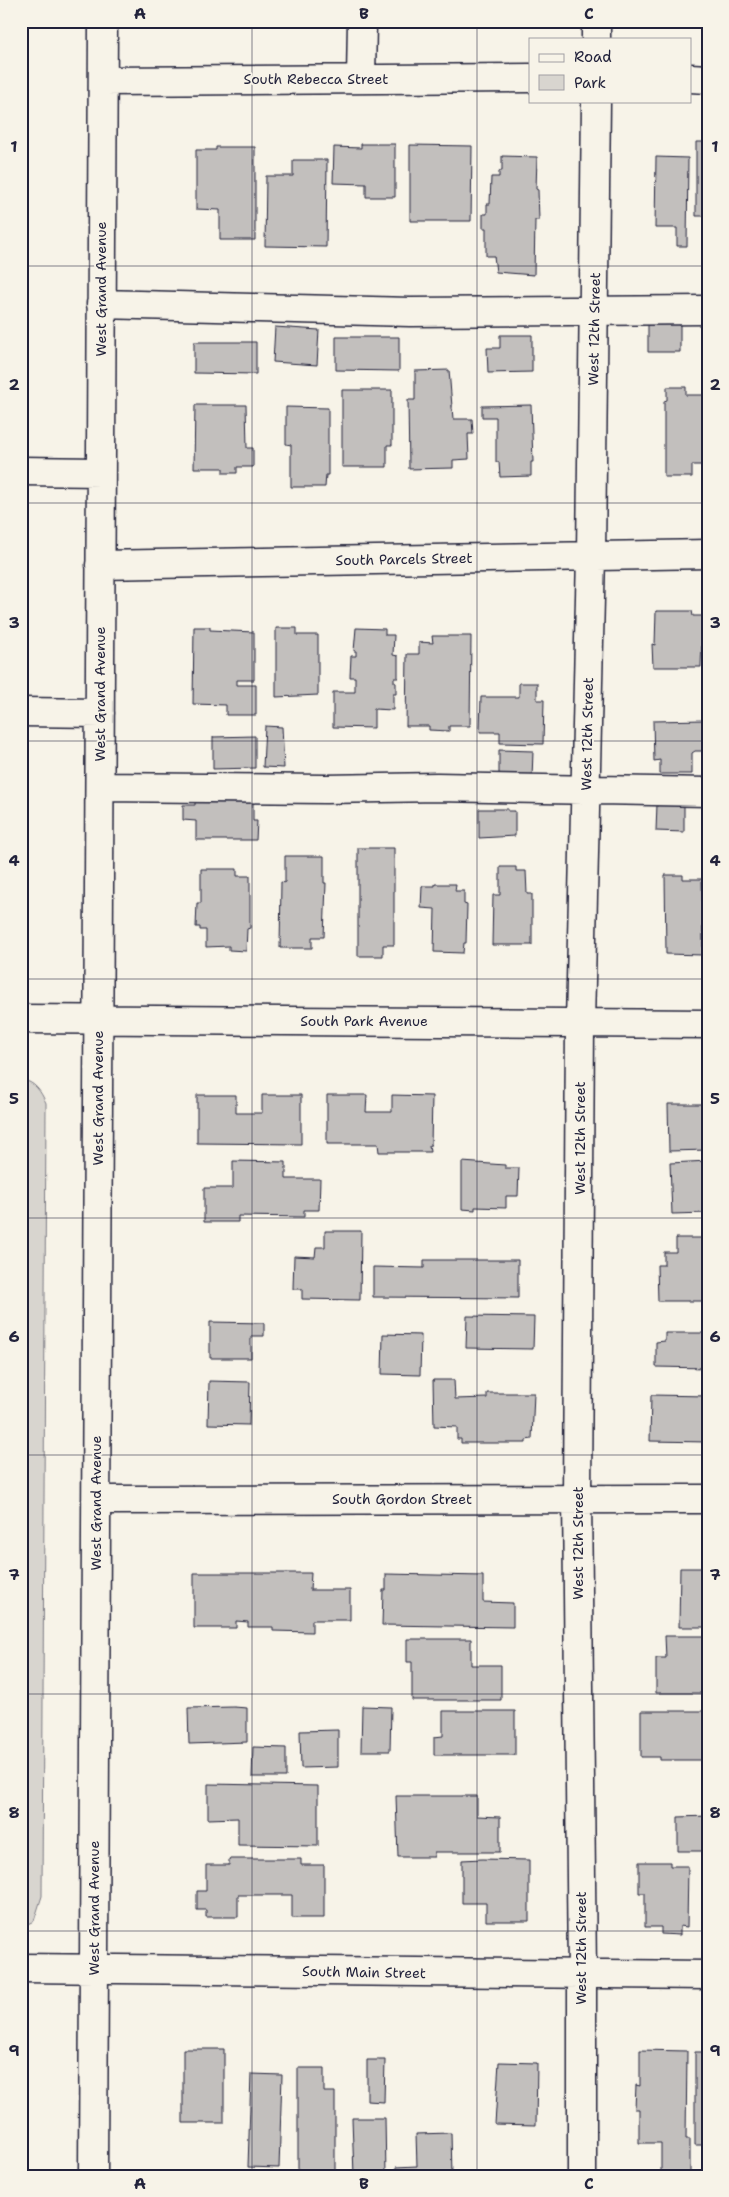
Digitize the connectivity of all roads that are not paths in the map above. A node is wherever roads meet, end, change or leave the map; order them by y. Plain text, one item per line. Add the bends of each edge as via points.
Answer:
1 (103, 21) edge
2 (362, 21) edge
3 (596, 21) edge
4 (596, 38) edge
5 (529, 78) edge
6 (692, 78) edge
7 (361, 79) junction
8 (708, 79) edge
9 (103, 81) junction
10 (596, 102) edge
11 (101, 304) junction
12 (708, 310) edge
13 (594, 312) junction
14 (21, 471) edge
15 (100, 472) junction
16 (708, 554) edge
17 (592, 555) junction
18 (100, 565) junction
19 (21, 712) edge
20 (100, 713) junction
21 (100, 787) junction
22 (586, 791) junction
23 (708, 792) edge
24 (21, 1019) edge
25 (99, 1020) junction
26 (580, 1023) junction
27 (708, 1024) edge
28 (577, 1498) junction
29 (708, 1499) edge
30 (96, 1500) junction
31 (21, 1968) edge
32 (94, 1969) junction
33 (582, 1974) junction
34 (708, 1975) edge
35 (93, 2176) edge
36 (582, 2176) edge

1 - 9 street, West Grand Avenue
2 - 7 street
3 - 4 street
5 - 7 street, South Rebecca Street
6 - 8 street
7 - 9 street, South Rebecca Street
9 - 11 street, West Grand Avenue
10 - 13 street, West 12th Street
11 - 13 street via 410,312
11 - 15 street, West Grand Avenue
12 - 13 street
13 - 17 street, West 12th Street
14 - 15 street
15 - 18 street, West Grand Avenue
16 - 17 street, South Parcels Street
17 - 18 street, South Parcels Street
17 - 22 street, West 12th Street
18 - 20 street, West Grand Avenue
19 - 20 street
20 - 21 street, West Grand Avenue
21 - 22 street via 436,787
21 - 25 street, West Grand Avenue
22 - 23 street
22 - 26 street, West 12th Street
24 - 25 street, South Park Avenue
25 - 26 street, South Park Avenue
25 - 30 street, West Grand Avenue
26 - 27 street, South Park Avenue
26 - 28 street, West 12th Street
28 - 29 street, South Gordon Street
28 - 30 street, South Gordon Street
28 - 33 street, West 12th Street
30 - 32 street, West Grand Avenue
31 - 32 street, South Main Street
32 - 33 street, South Main Street
32 - 35 street, West Grand Avenue
33 - 34 street, South Main Street
33 - 36 street, West 12th Street

